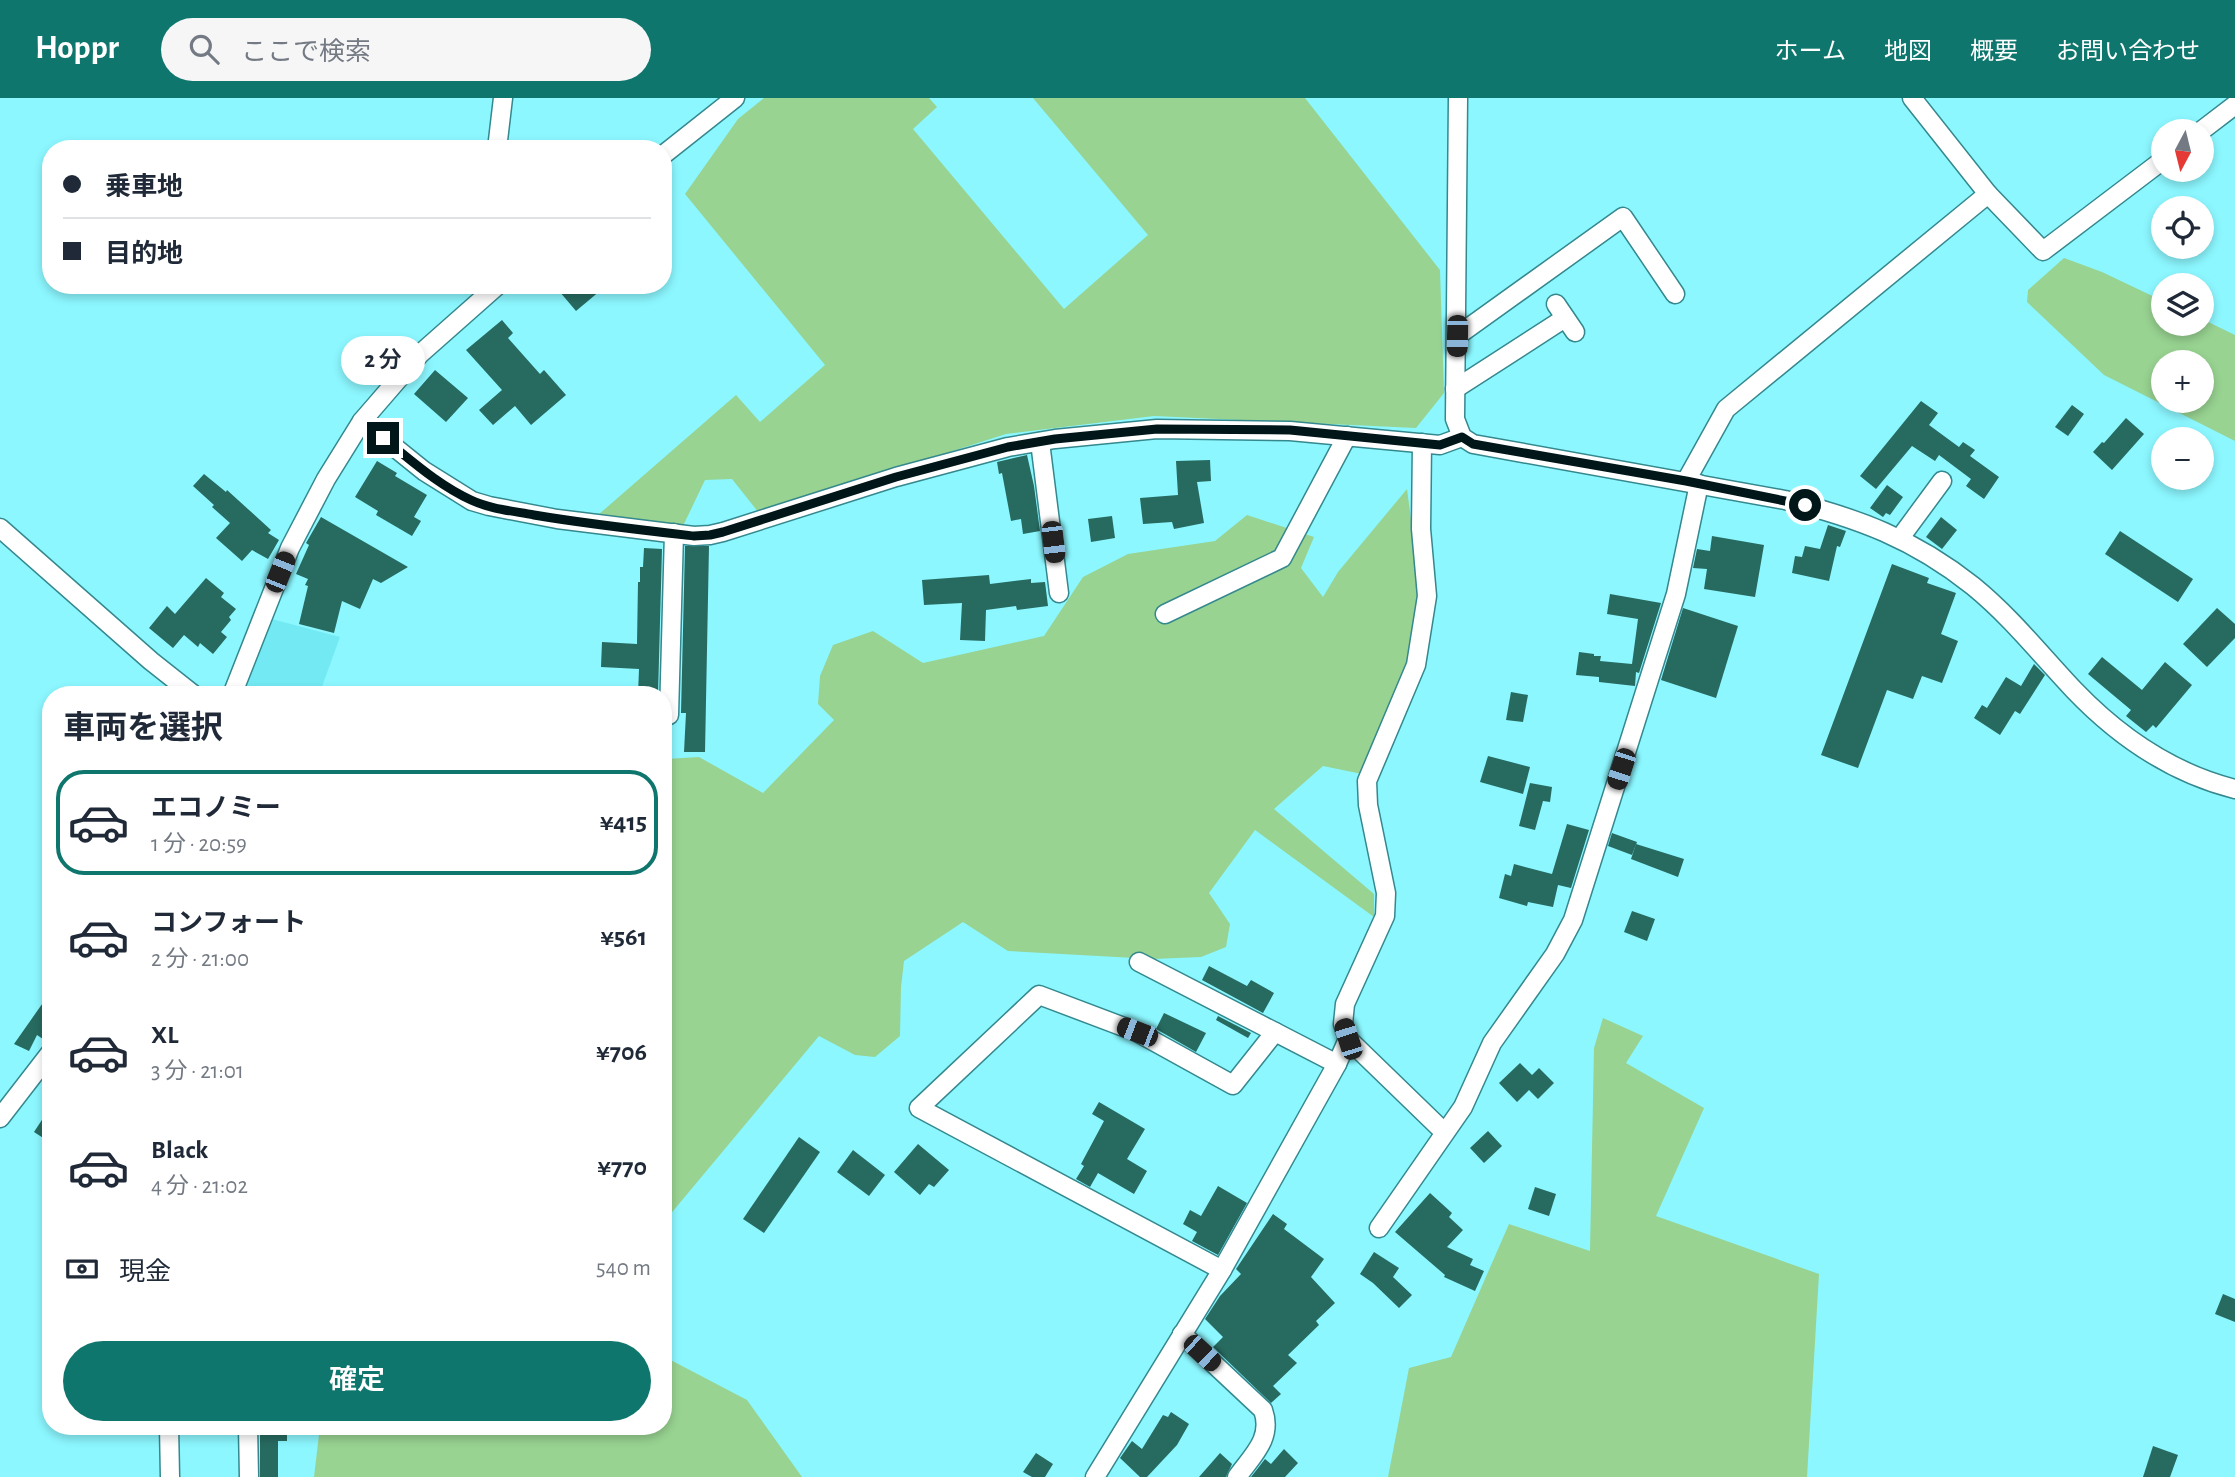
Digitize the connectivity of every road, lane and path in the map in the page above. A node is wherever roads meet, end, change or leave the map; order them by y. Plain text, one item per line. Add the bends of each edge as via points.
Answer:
1 (503, 98) edge
2 (735, 98) edge
3 (1458, 98) edge
4 (1912, 98) edge
5 (2235, 105) edge
6 (2214, 121) edge
7 (498, 140) edge
8 (672, 148) edge
9 (2151, 169) edge
10 (1988, 194) junction
11 (488, 294) edge
12 (1675, 294) dead end
13 (1566, 318) dead end
14 (1457, 336) junction
15 (1455, 389) junction
16 (362, 421) junction
17 (1348, 436) junction
18 (1462, 437) junction
19 (1040, 442) junction
20 (1422, 443) junction
21 (1942, 481) dead end
22 (1693, 482) junction
23 (0, 528) edge
24 (674, 533) junction
25 (1900, 538) junction
26 (1059, 593) dead end
27 (1166, 614) dead end
28 (183, 686) edge
29 (236, 686) edge
30 (670, 686) edge
31 (2235, 789) edge
32 (1139, 962) dead end
33 (1275, 1032) junction
34 (1348, 1039) junction
35 (42, 1064) edge
36 (1336, 1064) junction
37 (0, 1118) edge
38 (1444, 1132) junction
39 (1379, 1228) dead end
40 (1222, 1270) junction
41 (1182, 1334) junction
42 (169, 1435) edge
43 (248, 1435) edge
44 (170, 1477) edge
45 (249, 1477) edge
46 (1095, 1477) edge
47 (1237, 1477) edge

1 - 7 street
2 - 8 street
3 - 14 street
4 - 10 street
5 - 6 street
9 - 10 street via 2043,251
10 - 22 street via 1726,409
11 - 16 street via 420,354
12 - 14 street via 1623,217
13 - 15 street
14 - 15 street
15 - 18 street via 1455,419
16 - 24 street via 424,471 472,500 557,519
16 - 29 street via 290,548
17 - 19 street via 1290,430 1157,429
17 - 20 street
17 - 27 street via 1282,558
18 - 20 street via 1440,445
18 - 22 street via 1473,444
19 - 24 street via 896,477 710,535
19 - 26 street
20 - 34 street via 1421,529 1427,596 1416,665 1367,781 1386,893 1385,916 1345,1004 1343,1024
21 - 25 street
22 - 25 street via 1824,509
22 - 38 street via 1676,594 1573,920 1555,954 1492,1043 1463,1107
23 - 28 street
24 - 30 street
25 - 31 street via 1974,587 2134,744 2202,780
32 - 33 street
33 - 36 street
33 - 40 street via 1233,1085 1137,1032 1039,995 919,1108
34 - 36 street
34 - 38 street
35 - 37 street
36 - 40 street
38 - 39 street
40 - 41 street
41 - 46 street
41 - 47 street via 1263,1410 1266,1435
42 - 44 street
43 - 45 street

